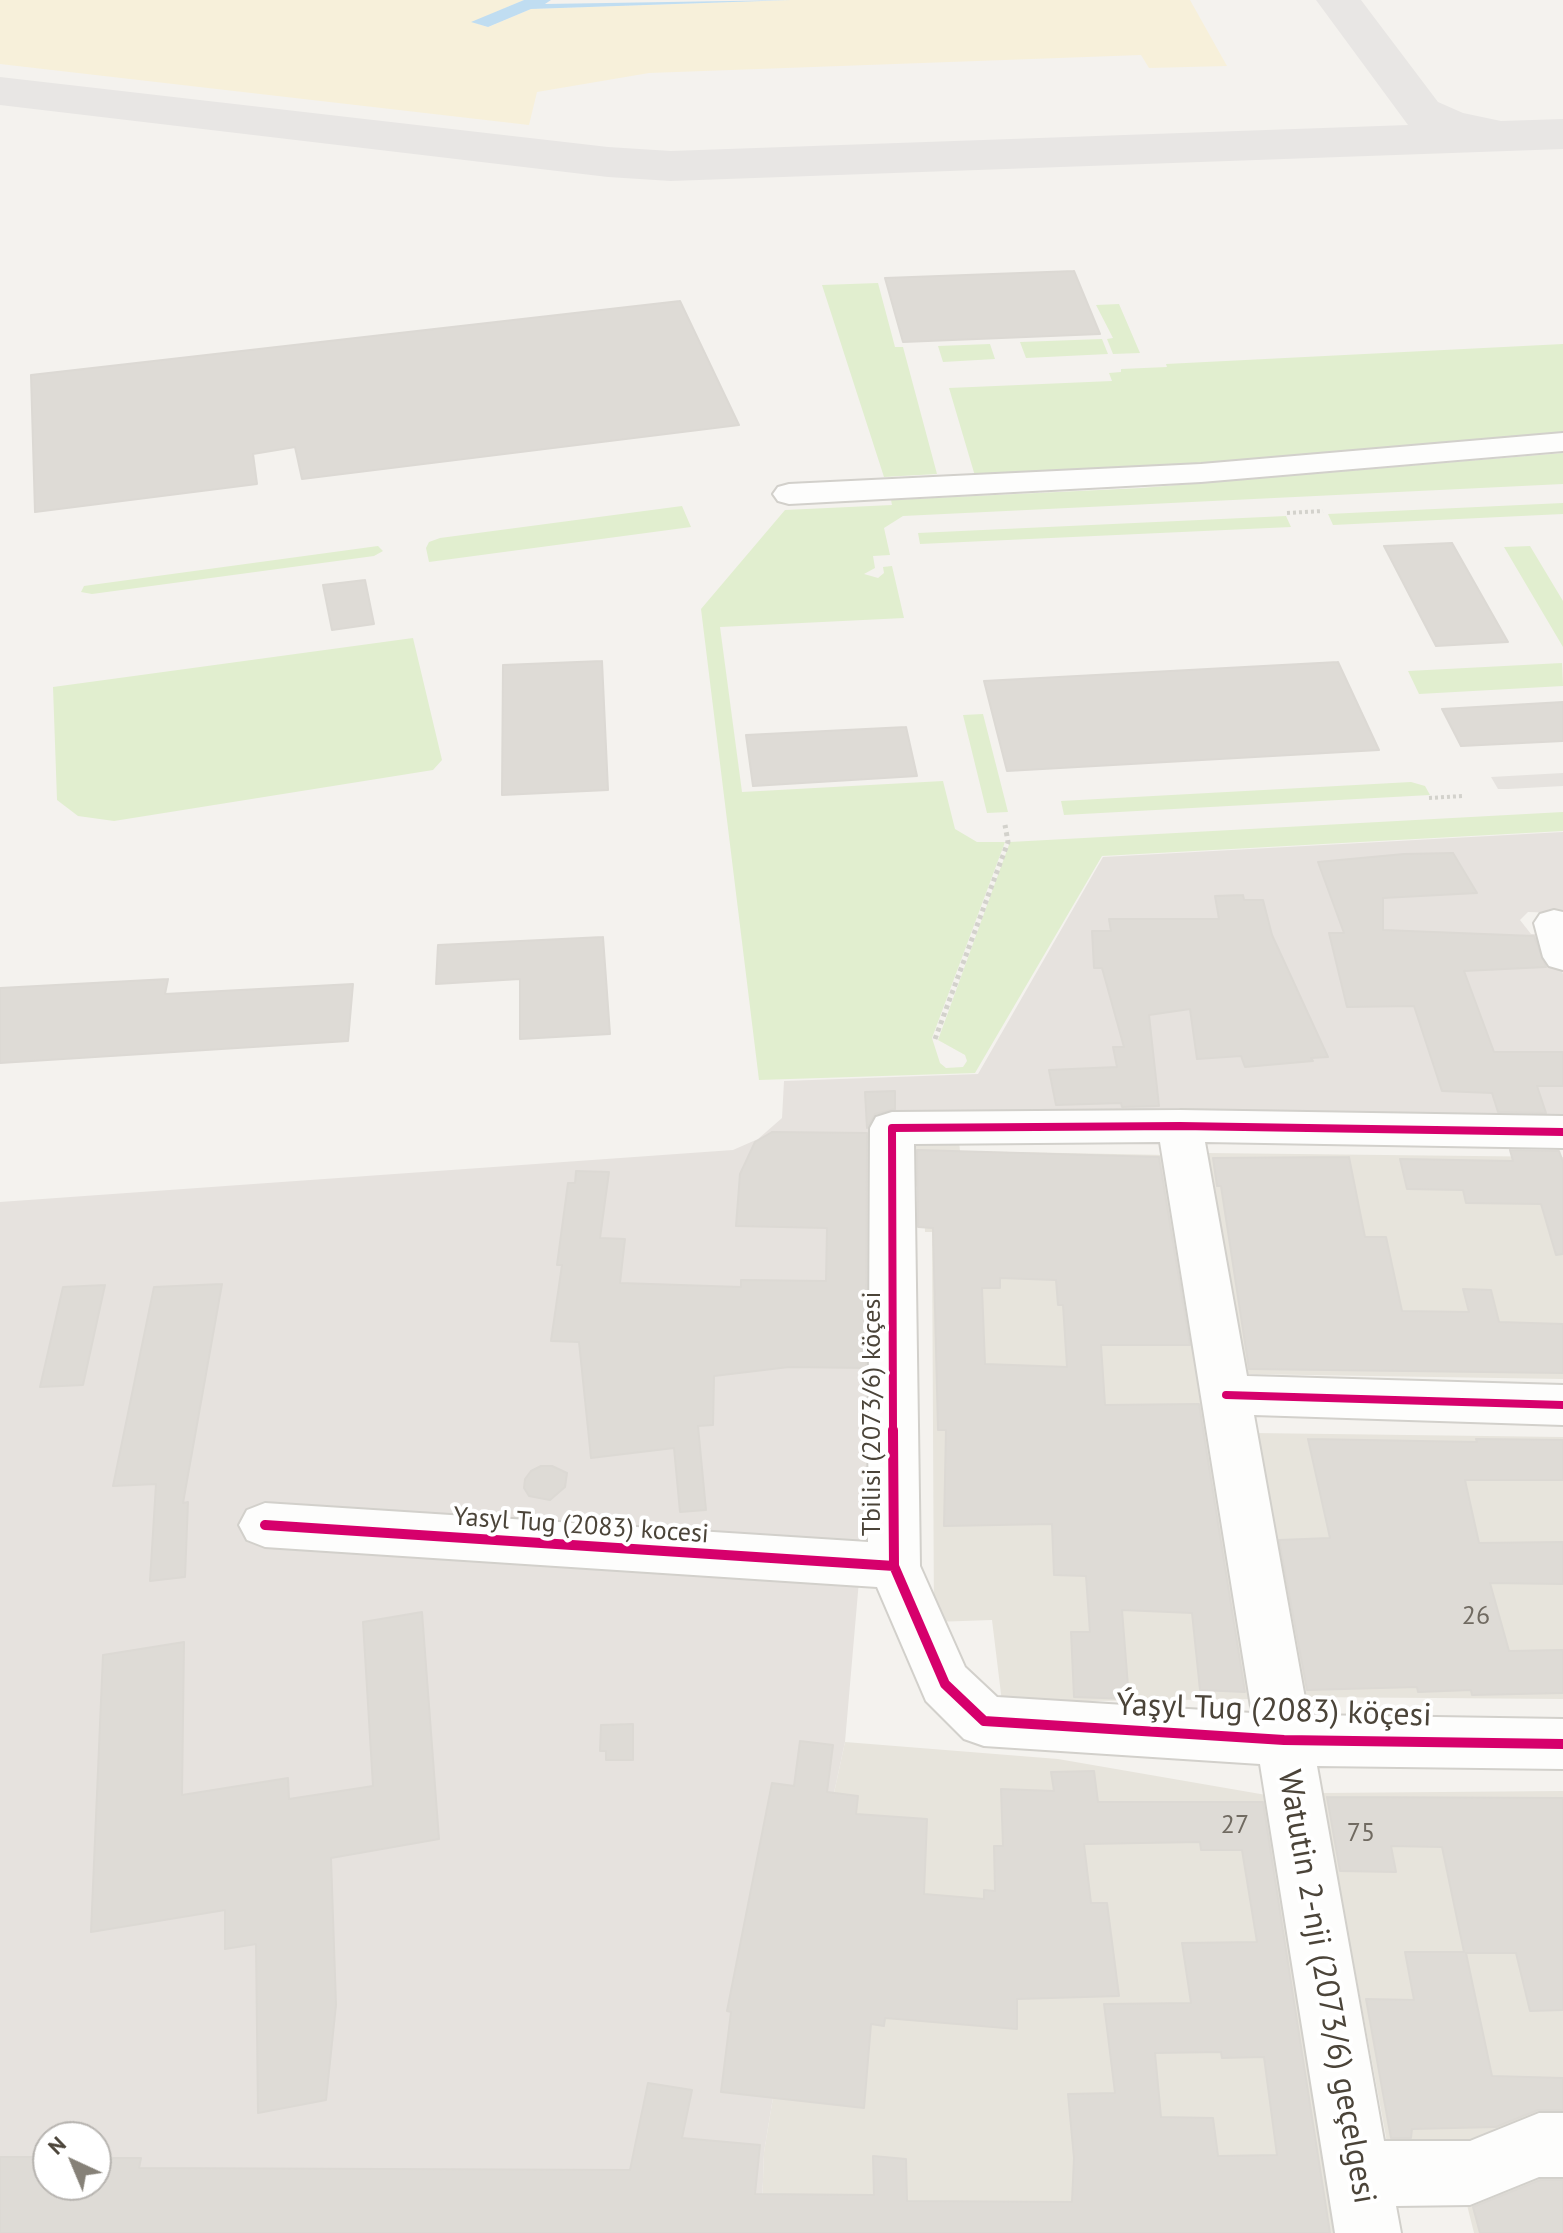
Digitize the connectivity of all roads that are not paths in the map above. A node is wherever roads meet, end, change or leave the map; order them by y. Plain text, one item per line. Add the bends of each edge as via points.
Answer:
1 (1563, 442) edge
2 (789, 494) dead end
3 (1180, 1126) junction
4 (1563, 1132) edge
5 (1226, 1395) junction
6 (1563, 1405) edge
7 (265, 1525) dead end
8 (894, 1566) junction
9 (984, 1721) joint
10 (1284, 1740) junction
11 (1563, 1744) edge
12 (1563, 2145) edge
13 (1362, 2203) edge

1 - 2 street via 1187,474
3 - 4 street
3 - 5 street, Watutin 2-nji (2073/6) geçelgesi
3 - 8 street, Tbilisi (2073/6) köçesi via 892,1128
5 - 6 street
5 - 10 street, Watutin 2-nji (2073/6) geçelgesi
7 - 8 street, Yasyl Tug (2083) kocesi
8 - 9 street, Tbilisi (2073/6) köçesi via 945,1684
9 - 10 street, Ýaşyl Tug (2083) köçesi
10 - 11 street, Ýaşyl Tug (2083) köçesi
10 - 13 street, Watutin 2-nji (2073/6) geçelgesi
12 - 13 street via 1539,2145 1470,2173

